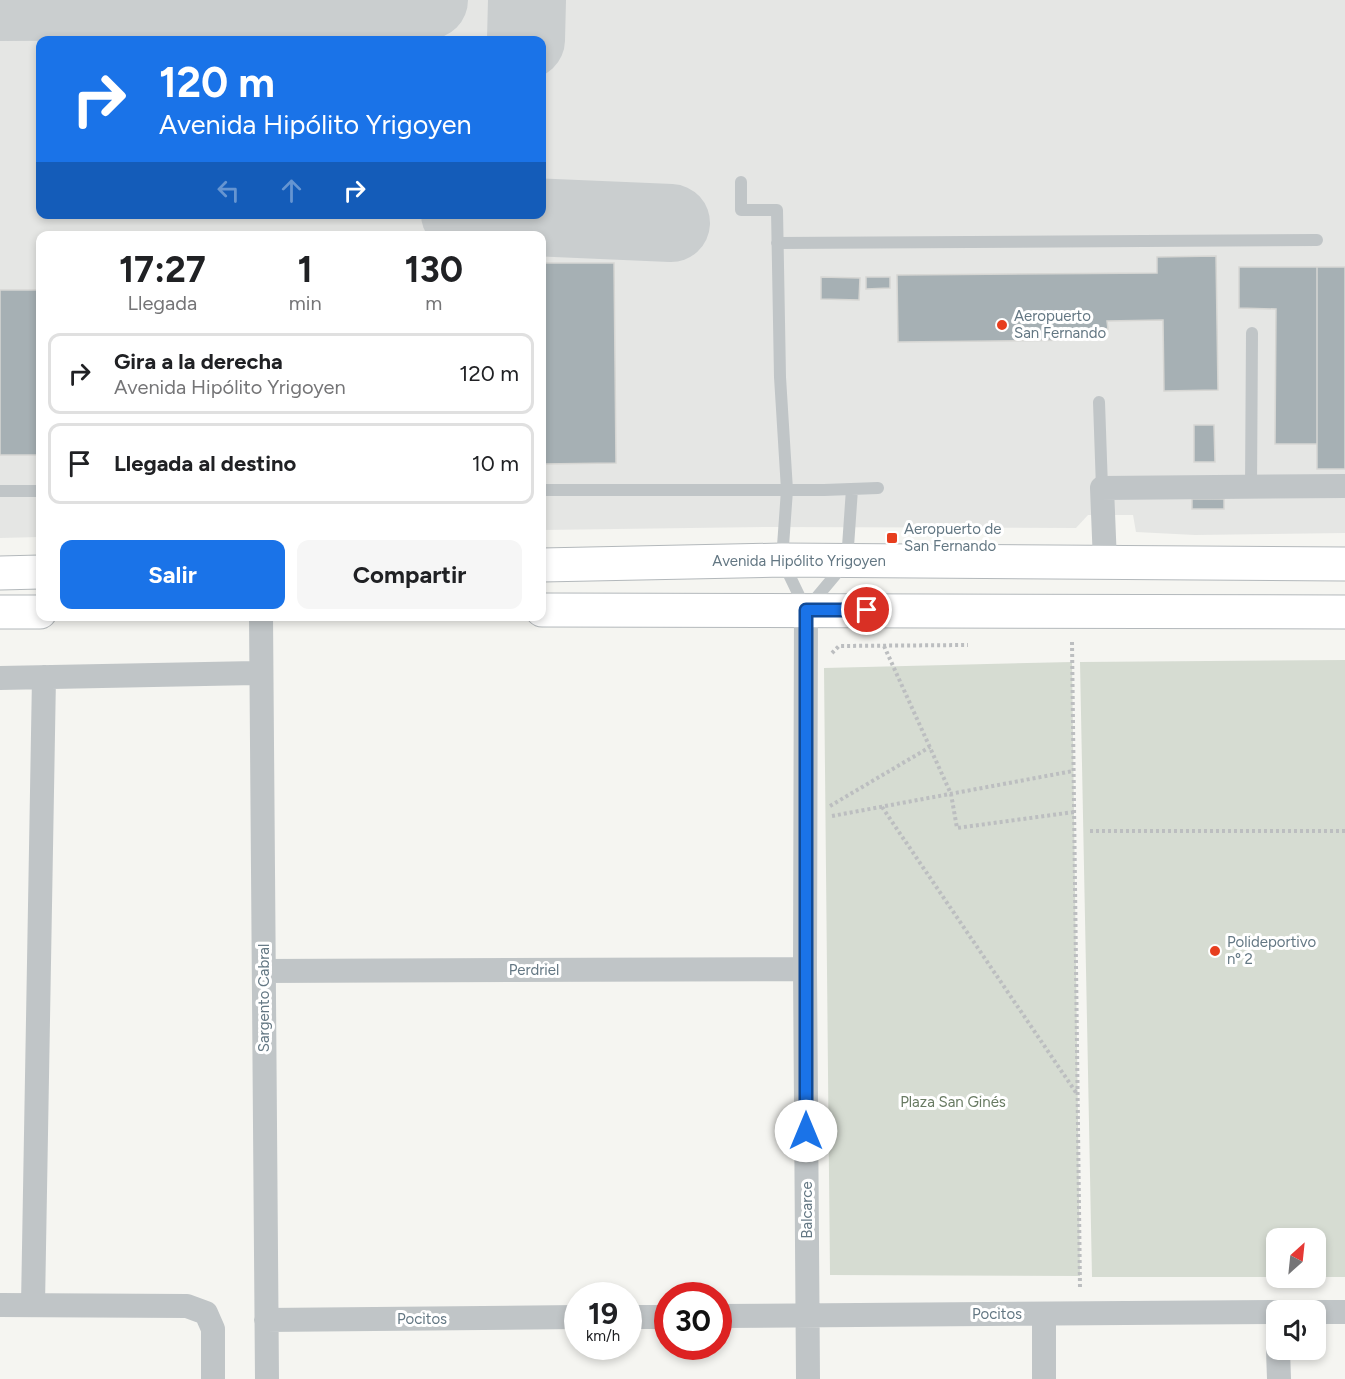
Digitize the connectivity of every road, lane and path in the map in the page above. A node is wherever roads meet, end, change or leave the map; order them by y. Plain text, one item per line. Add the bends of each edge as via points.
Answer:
1 (741, 182) dead end
2 (1317, 240) dead end
3 (777, 243) junction
4 (1252, 333) dead end
5 (1099, 402) dead end
6 (1345, 486) edge
7 (1251, 487) junction
8 (878, 488) dead end
9 (1102, 488) junction
10 (852, 489) junction
11 (546, 490) edge
12 (788, 490) junction
13 (0, 491) edge
14 (36, 491) edge
15 (782, 560) junction
16 (847, 561) junction
17 (1105, 562) junction
18 (1345, 564) edge
19 (546, 565) edge
20 (36, 572) edge
21 (0, 573) edge
22 (546, 609) edge
23 (806, 610) junction
24 (867, 610) junction
25 (1071, 611) junction
26 (0, 612) edge
27 (36, 612) edge
28 (1345, 612) edge
29 (261, 621) edge
30 (1072, 644) junction
31 (1084, 644) dead end
32 (978, 645) dead end
33 (884, 646) junction
34 (824, 660) dead end
35 (261, 674) junction
36 (44, 677) junction
37 (0, 678) edge
38 (930, 747) junction
39 (1073, 771) junction
40 (951, 794) junction
41 (825, 798) dead end
42 (882, 807) junction
43 (1074, 812) junction
44 (806, 822) junction
45 (1089, 831) dead end
46 (1345, 831) edge
47 (805, 969) junction
48 (264, 970) junction
49 (1077, 1094) junction
50 (0, 1305) edge
51 (33, 1305) junction
52 (1266, 1312) edge
53 (1326, 1312) edge
54 (1345, 1312) edge
55 (1044, 1314) junction
56 (1080, 1314) junction
57 (732, 1316) edge
58 (807, 1316) junction
59 (564, 1317) edge
60 (266, 1320) junction
61 (1278, 1360) edge
62 (213, 1379) edge
63 (267, 1379) edge
64 (808, 1379) edge
65 (1044, 1379) edge
66 (1278, 1379) edge

1 - 3 lane via 741,210 777,210
2 - 3 lane
3 - 12 lane
4 - 7 lane
5 - 9 lane
6 - 7 street
7 - 9 street
8 - 10 lane
9 - 17 street
10 - 12 lane
10 - 16 lane
11 - 12 lane
12 - 15 lane
13 - 14 lane
15 - 16 main road, Avenida Hipólito Yrigoyen
15 - 19 main road, Avenida Hipólito Yrigoyen
15 - 23 lane
16 - 17 main road, Avenida Hipólito Yrigoyen
16 - 23 lane
17 - 18 main road, Avenida Hipólito Yrigoyen
20 - 21 main road
22 - 23 main road
23 - 24 main road
23 - 44 street, Balcarce
24 - 25 main road
24 - 33 path
25 - 28 main road
25 - 30 path
26 - 27 main road
29 - 35 street, Sargento Cabral
30 - 31 path
30 - 39 path
32 - 33 path
33 - 34 path via 839,646
33 - 38 path
35 - 36 street
35 - 48 street, Sargento Cabral
36 - 37 street
36 - 51 street
38 - 40 path
38 - 41 path via 825,809
39 - 40 path
39 - 43 path
40 - 42 path
40 - 43 path via 957,828
42 - 44 path
42 - 49 path
43 - 49 path
44 - 47 street, Balcarce
45 - 46 path
47 - 48 street, Perdriel
47 - 58 street, Balcarce
48 - 60 street, Sargento Cabral
49 - 56 path
50 - 51 street
51 - 62 street via 187,1306 206,1313 213,1329
52 - 56 street, Pocitos
53 - 54 street
55 - 56 street, Pocitos
55 - 58 street, Pocitos
55 - 65 street
57 - 58 street, Pocitos
58 - 64 street, Balcarce
59 - 60 street, Pocitos
60 - 63 street, Sargento Cabral
61 - 66 street

